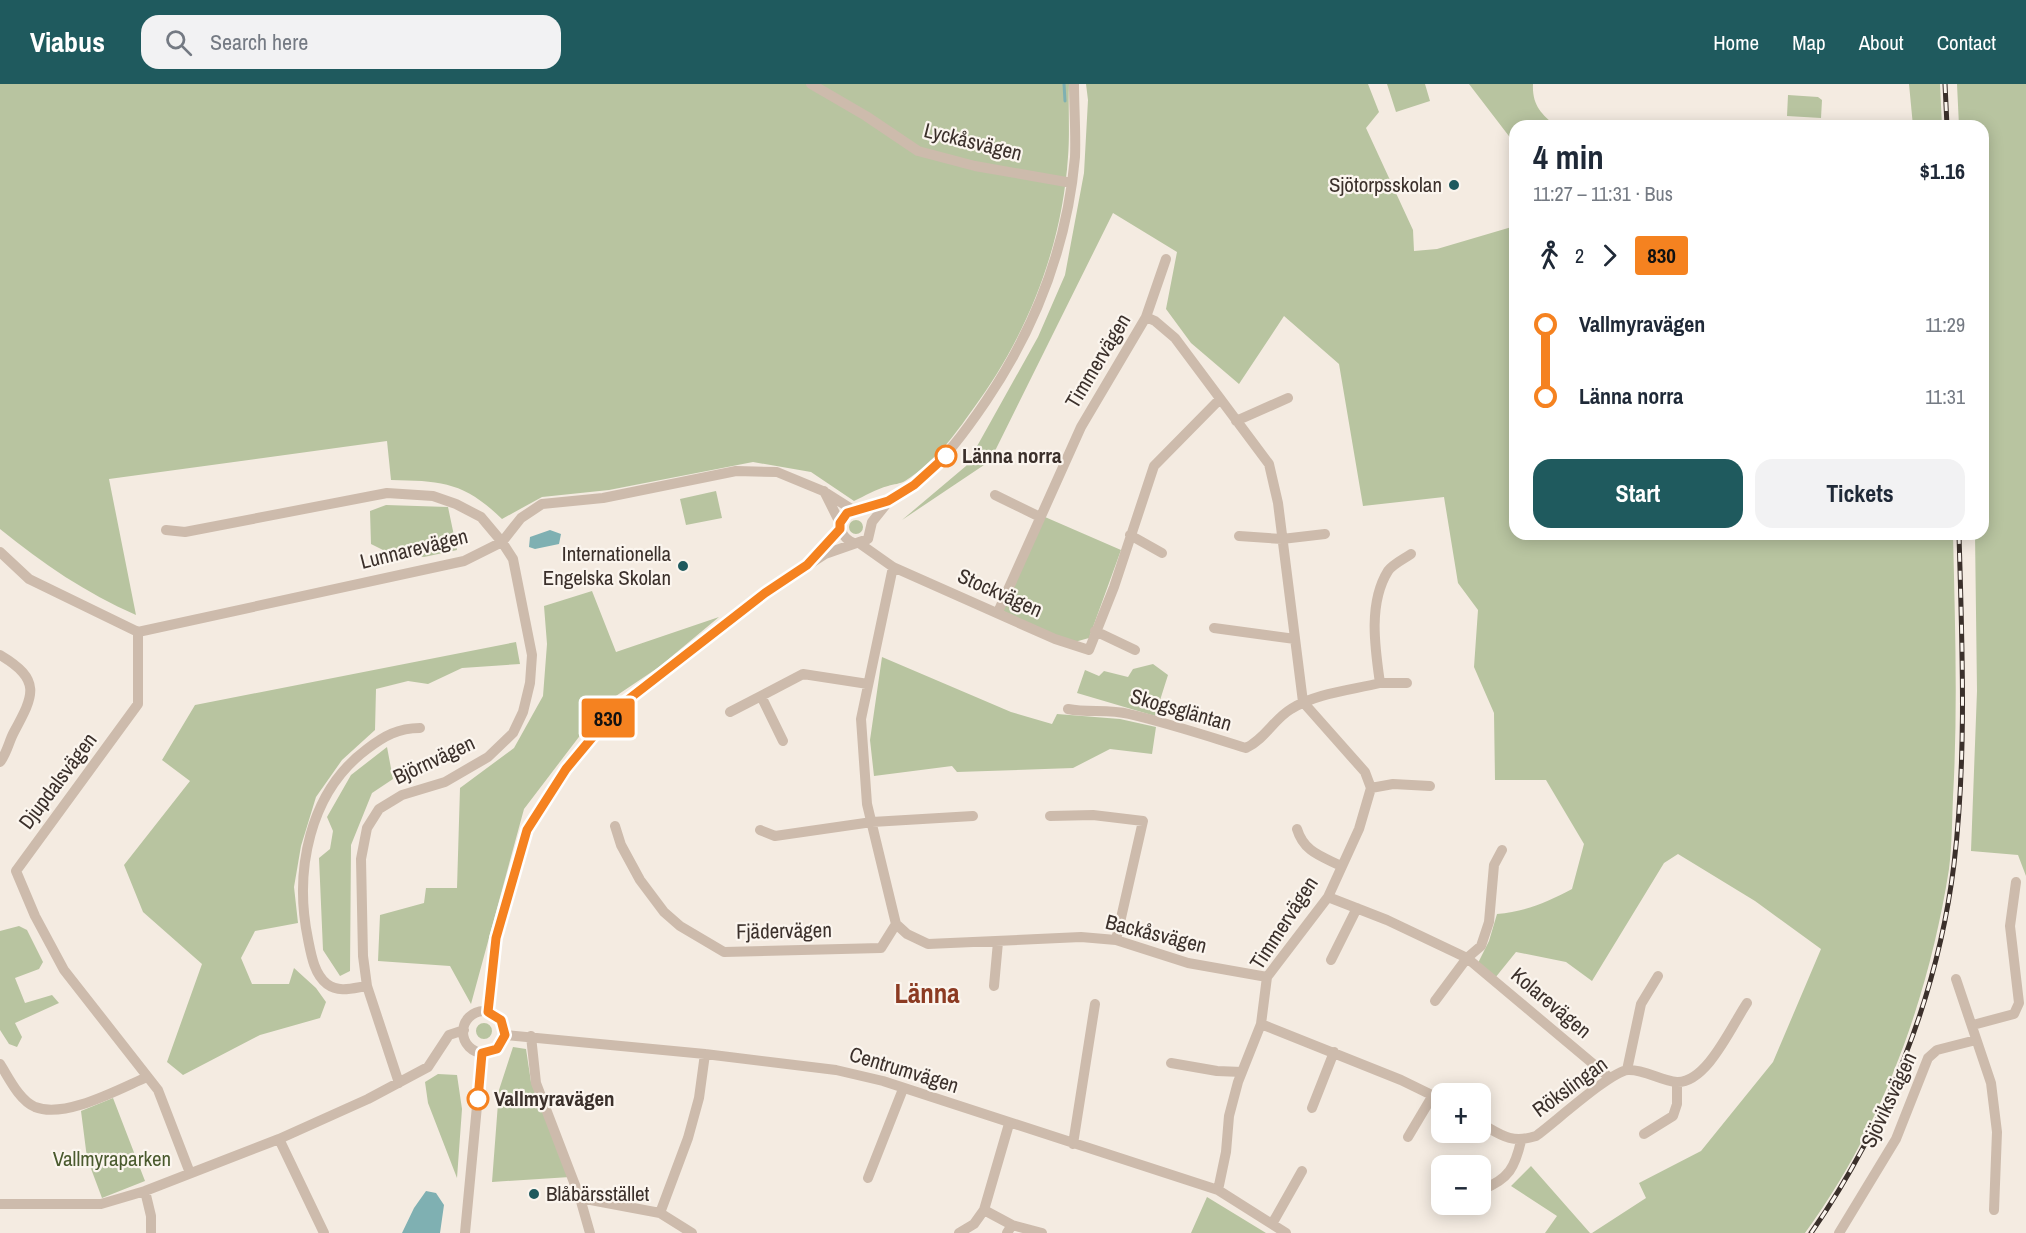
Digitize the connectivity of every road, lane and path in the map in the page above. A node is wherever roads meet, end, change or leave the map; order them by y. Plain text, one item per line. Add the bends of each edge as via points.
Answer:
1 (811, 84) edge
2 (1074, 84) edge
3 (1072, 183) junction
4 (1166, 259) dead end
5 (1153, 317) junction
6 (1288, 398) dead end
7 (1220, 399) junction
8 (1236, 421) junction
9 (824, 491) junction
10 (995, 495) dead end
11 (888, 501) junction
12 (856, 510) junction
13 (1040, 517) junction
14 (840, 526) junction
15 (872, 528) junction
16 (166, 530) dead end
17 (1325, 534) dead end
18 (1130, 535) junction
19 (1239, 536) dead end
20 (1282, 539) junction
21 (502, 542) junction
22 (856, 543) junction
23 (0, 552) edge
24 (1162, 553) dead end
25 (1411, 554) dead end
26 (880, 557) junction
27 (807, 565) junction
28 (893, 567) junction
29 (998, 612) junction
30 (1214, 628) dead end
31 (1095, 631) junction
32 (138, 632) junction
33 (1295, 639) junction
34 (1135, 650) dead end
35 (0, 655) edge
36 (1380, 683) junction
37 (1407, 683) dead end
38 (868, 684) junction
39 (761, 696) junction
40 (1303, 702) junction
41 (1068, 709) dead end
42 (730, 712) dead end
43 (420, 728) dead end
44 (783, 741) dead end
45 (0, 762) edge
46 (1430, 786) dead end
47 (1371, 788) junction
48 (973, 816) dead end
49 (1050, 816) dead end
50 (872, 822) junction
51 (615, 826) dead end
52 (1297, 829) dead end
53 (760, 830) dead end
54 (1502, 850) dead end
55 (1341, 866) junction
56 (2016, 882) dead end
57 (1328, 897) junction
58 (1357, 908) junction
59 (896, 924) junction
60 (1116, 940) junction
61 (998, 942) junction
62 (1467, 958) junction
63 (1331, 960) dead end
64 (1658, 976) dead end
65 (1267, 978) junction
66 (1956, 979) dead end
67 (367, 986) junction
68 (994, 986) dead end
69 (1435, 1001) dead end
70 (1747, 1003) dead end
71 (1095, 1004) dead end
72 (488, 1012) junction
73 (1261, 1024) junction
74 (1973, 1025) junction
75 (464, 1030) junction
76 (505, 1035) junction
77 (531, 1036) junction
78 (1976, 1040) junction
79 (1334, 1052) junction
80 (482, 1053) junction
81 (705, 1054) junction
82 (1172, 1063) dead end
83 (0, 1064) edge
84 (1628, 1070) junction
85 (1242, 1072) junction
86 (147, 1077) junction
87 (1610, 1078) junction
88 (1677, 1082) junction
89 (399, 1083) junction
90 (903, 1089) junction
91 (1431, 1094) edge
92 (1431, 1105) edge
93 (1312, 1108) dead end
94 (1009, 1124) junction
95 (1491, 1129) edge
96 (1644, 1134) dead end
97 (1408, 1137) dead end
98 (279, 1139) junction
99 (1521, 1141) junction
100 (1073, 1143) junction
101 (1302, 1171) dead end
102 (190, 1173) junction
103 (868, 1178) dead end
104 (1491, 1186) edge
105 (1218, 1190) junction
106 (145, 1191) junction
107 (580, 1198) junction
108 (0, 1204) edge
109 (984, 1210) junction
110 (1994, 1210) dead end
111 (660, 1213) junction
112 (1272, 1224) junction
113 (1010, 1229) edge
114 (151, 1233) edge
115 (324, 1233) edge
116 (465, 1233) edge
117 (590, 1233) edge
118 (692, 1233) edge
119 (959, 1233) edge
120 (1042, 1233) edge
121 (1286, 1233) edge
122 (1839, 1233) edge

1 - 3 street, Lyckåsvägen via 918,151 975,166
2 - 3 street
3 - 11 street via 1058,255 1027,336 946,456 914,485
4 - 5 street
5 - 7 street, Timmervägen via 1175,338
5 - 13 street, Timmervägen via 1081,427
6 - 8 street
7 - 8 street, Timmervägen
7 - 18 street, Stockvägen via 1154,466
8 - 20 street, Timmervägen via 1271,470
9 - 12 street, Lunnarevägen
9 - 14 street
9 - 21 street, Lunnarevägen via 777,472 736,471 603,498 542,504 521,518
10 - 13 street
11 - 12 street
11 - 15 street
12 - 14 street via 843,517
12 - 15 street via 870,517
13 - 29 street, Timmervägen
14 - 22 street via 848,540
14 - 27 street
15 - 22 street
15 - 26 street
16 - 21 street, Björnvägen via 185,532 387,493 433,496 456,504 481,517
17 - 20 street
18 - 24 street
18 - 31 street, Stockvägen
19 - 20 street
20 - 33 street, Timmervägen
21 - 32 street, Lunnarevägen via 464,561
21 - 67 street, Björnvägen via 513,559 532,655 524,712 513,733 489,758 445,782 402,795 379,810 367,828 361,860
22 - 26 street, Stockvägen
22 - 27 street
23 - 32 street via 29,579
25 - 36 street via 1389,569 1381,586 1374,626
26 - 28 street, Stockvägen
27 - 72 street via 616,709 566,769 527,830 496,938
28 - 29 street, Stockvägen
28 - 38 street
29 - 31 street, Stockvägen via 1089,650
30 - 33 street
31 - 34 street
32 - 86 street, Djupdalsvägen via 138,704 16,871 34,916 64,970
33 - 40 street, Timmervägen
35 - 45 street via 13,663 30,684 32,700
36 - 37 street
36 - 40 street
38 - 39 street via 803,674
38 - 50 street via 861,719 867,804
39 - 42 street
39 - 44 street
40 - 41 street, Skogsgläntan via 1246,748 1128,714
40 - 47 street via 1365,772
43 - 67 street via 404,728 382,737 354,758 318,807 308,847 302,886 303,915 317,973 342,990
46 - 47 street via 1393,784
47 - 55 street, Timmervägen via 1359,828
48 - 50 street
49 - 60 street via 1143,821
50 - 53 street via 776,836
50 - 59 street
51 - 59 street, Fjädervägen via 640,880 664,912 724,952 881,948
52 - 55 street, Timmervägen via 1308,850
54 - 62 street via 1494,865 1489,922 1481,946
55 - 57 street, Timmervägen
56 - 74 street via 2010,926 2019,1003 2014,1014
57 - 58 street, Kolarevägen
57 - 65 street, Timmervägen
58 - 62 street, Kolarevägen
58 - 63 street
59 - 61 street, Backåsvägen via 928,944
60 - 61 street, Backåsvägen via 1081,937
60 - 65 street, Backåsvägen via 1188,963
61 - 68 street
62 - 69 street
62 - 87 street, Kolarevägen
64 - 84 street via 1641,1004
65 - 73 street, Timmervägen
66 - 74 street
67 - 89 street, Björnvägen
70 - 88 street via 1710,1062 1695,1078
71 - 100 street
72 - 75 street via 469,1018
72 - 76 street via 501,1020
73 - 79 street
73 - 85 street, Timmervägen
74 - 78 street
75 - 80 street via 470,1048
75 - 89 street via 449,1035 428,1067
76 - 77 street, Centrumvägen
76 - 80 street via 497,1049
77 - 81 street, Centrumvägen
77 - 107 street via 536,1083
78 - 110 street via 1991,1083 1997,1132
78 - 122 street, Sjöviksvägen via 1937,1050 1928,1058 1896,1138
79 - 91 street
79 - 93 street
80 - 116 street
81 - 90 street, Centrumvägen via 836,1070
81 - 111 street via 688,1138
82 - 85 street
83 - 86 street via 19,1094 34,1107 56,1111
84 - 87 street, Rökslingan
84 - 88 street, Rökslingan
85 - 105 street, Timmervägen via 1229,1116
86 - 102 street, Djupdalsvägen via 158,1090
87 - 99 street, Rökslingan via 1536,1137
88 - 96 street via 1673,1116
89 - 98 street
90 - 94 street, Centrumvägen
90 - 103 street
92 - 97 street
94 - 100 street, Centrumvägen
94 - 109 street
95 - 99 street, Rökslingan
98 - 102 street
98 - 115 street
99 - 104 street, Rökslingan via 1515,1166
100 - 105 street, Centrumvägen
101 - 112 street
102 - 106 street
105 - 112 street, Centrumvägen
106 - 108 street via 100,1204
106 - 114 street
107 - 111 street
107 - 117 street
109 - 113 street
109 - 119 street via 974,1224
111 - 118 street
112 - 121 street, Centrumvägen
113 - 120 street

